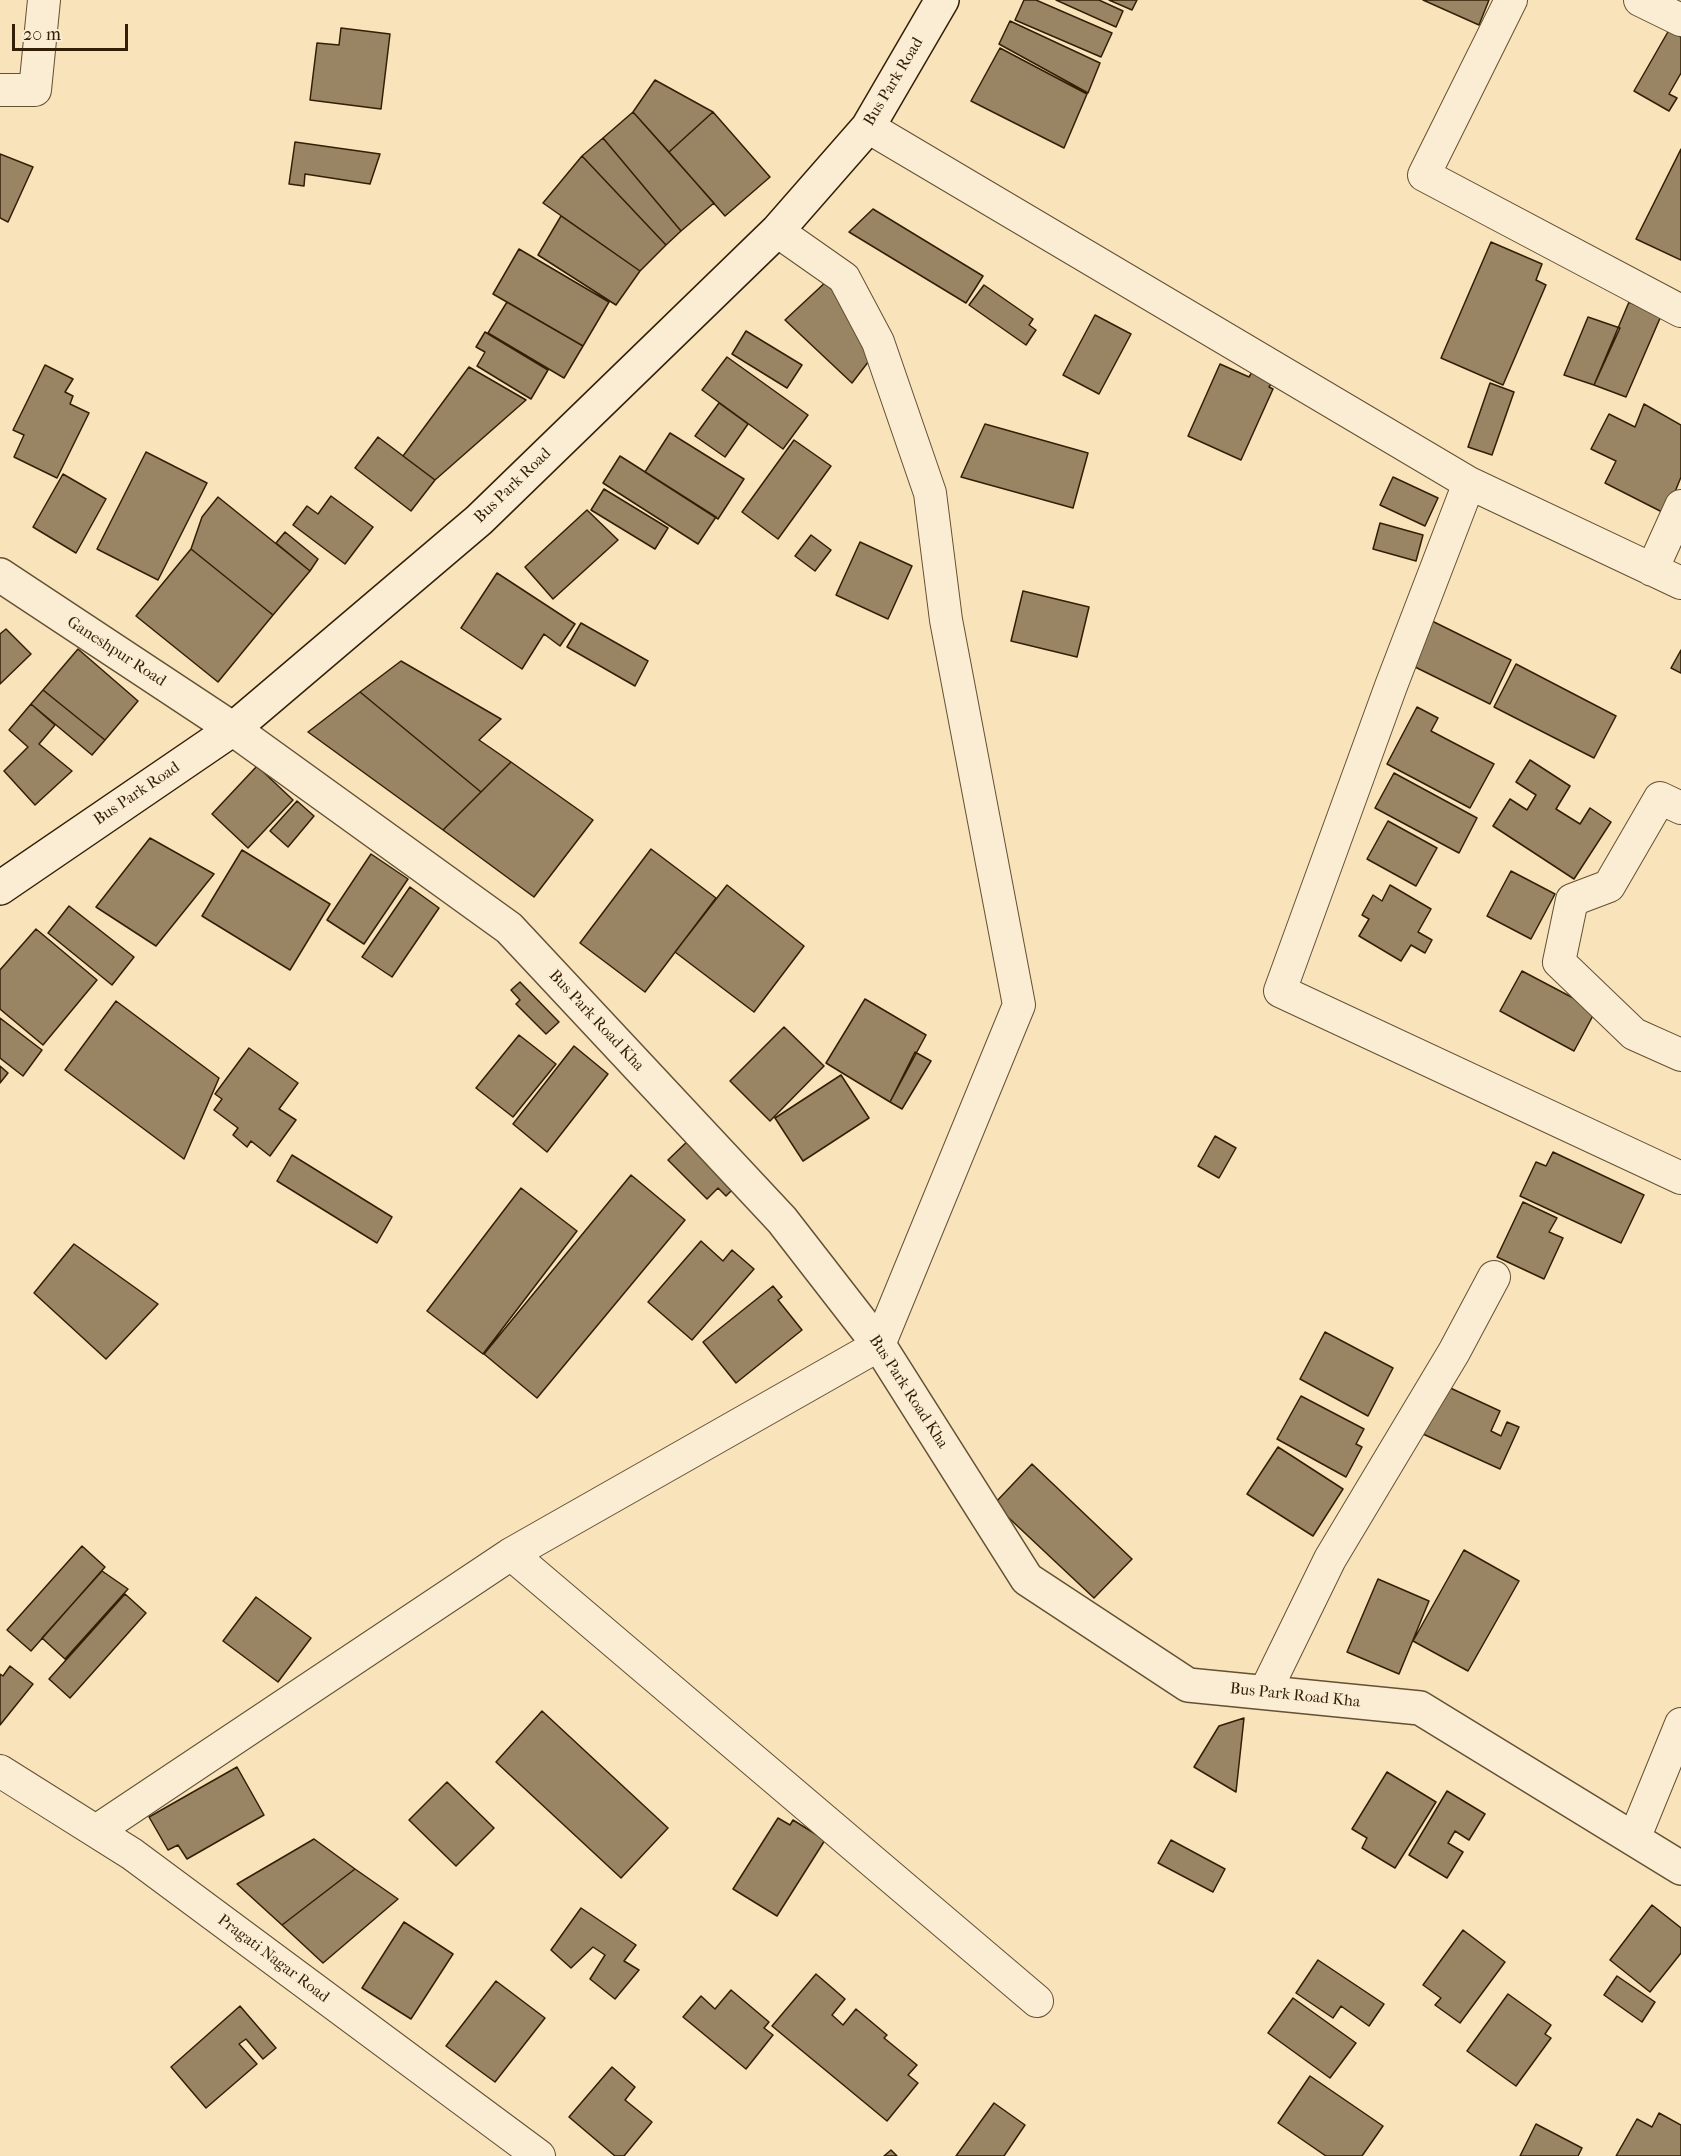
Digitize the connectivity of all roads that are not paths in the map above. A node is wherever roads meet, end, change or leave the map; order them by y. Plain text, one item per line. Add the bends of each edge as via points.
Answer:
1 (44, 0) edge
2 (942, 0) edge
3 (1511, 0) edge
4 (1640, 0) edge
5 (1681, 20) edge
6 (0, 90) edge
7 (868, 127) junction
8 (777, 231) junction
9 (1681, 311) edge
10 (1469, 483) junction
11 (1681, 506) edge
12 (1652, 570) junction
13 (0, 575) edge
14 (1681, 583) edge
15 (233, 729) junction
16 (1681, 808) edge
17 (0, 888) edge
18 (1681, 1055) edge
19 (1681, 1178) edge
20 (1494, 1277) dead end
21 (879, 1345) junction
22 (511, 1554) junction
23 (1265, 1692) junction
24 (1681, 1724) edge
25 (0, 1771) edge
26 (96, 1831) junction
27 (1634, 1839) junction
28 (1681, 1868) edge
29 (1037, 2001) dead end
30 (539, 2156) edge

1 - 6 street via 35,90
2 - 7 street, Bus Park Road
3 - 9 street via 1424,175
4 - 5 street
7 - 8 street, Bus Park Road
7 - 10 street
8 - 15 street, Bus Park Road via 479,520
8 - 21 street via 844,278 878,342 930,493 946,620 1019,1005
10 - 12 street
10 - 19 street via 1280,992
11 - 12 street
12 - 14 street
13 - 15 street, Ganeshpur Road
15 - 17 street, Bus Park Road
15 - 21 street, Bus Park Road Kha via 509,928 782,1220
16 - 18 street via 1660,798 1609,886 1572,900 1559,962 1634,1034
20 - 23 street via 1454,1352 1330,1559
21 - 22 street
21 - 23 street, Bus Park Road Kha via 1027,1579 1188,1685
22 - 26 street
22 - 29 street
23 - 27 street, Bus Park Road Kha via 1420,1708
24 - 27 street
25 - 26 street, Pragati Nagar Road
26 - 30 street, Pragati Nagar Road
27 - 28 street, Bus Park Road Kha

